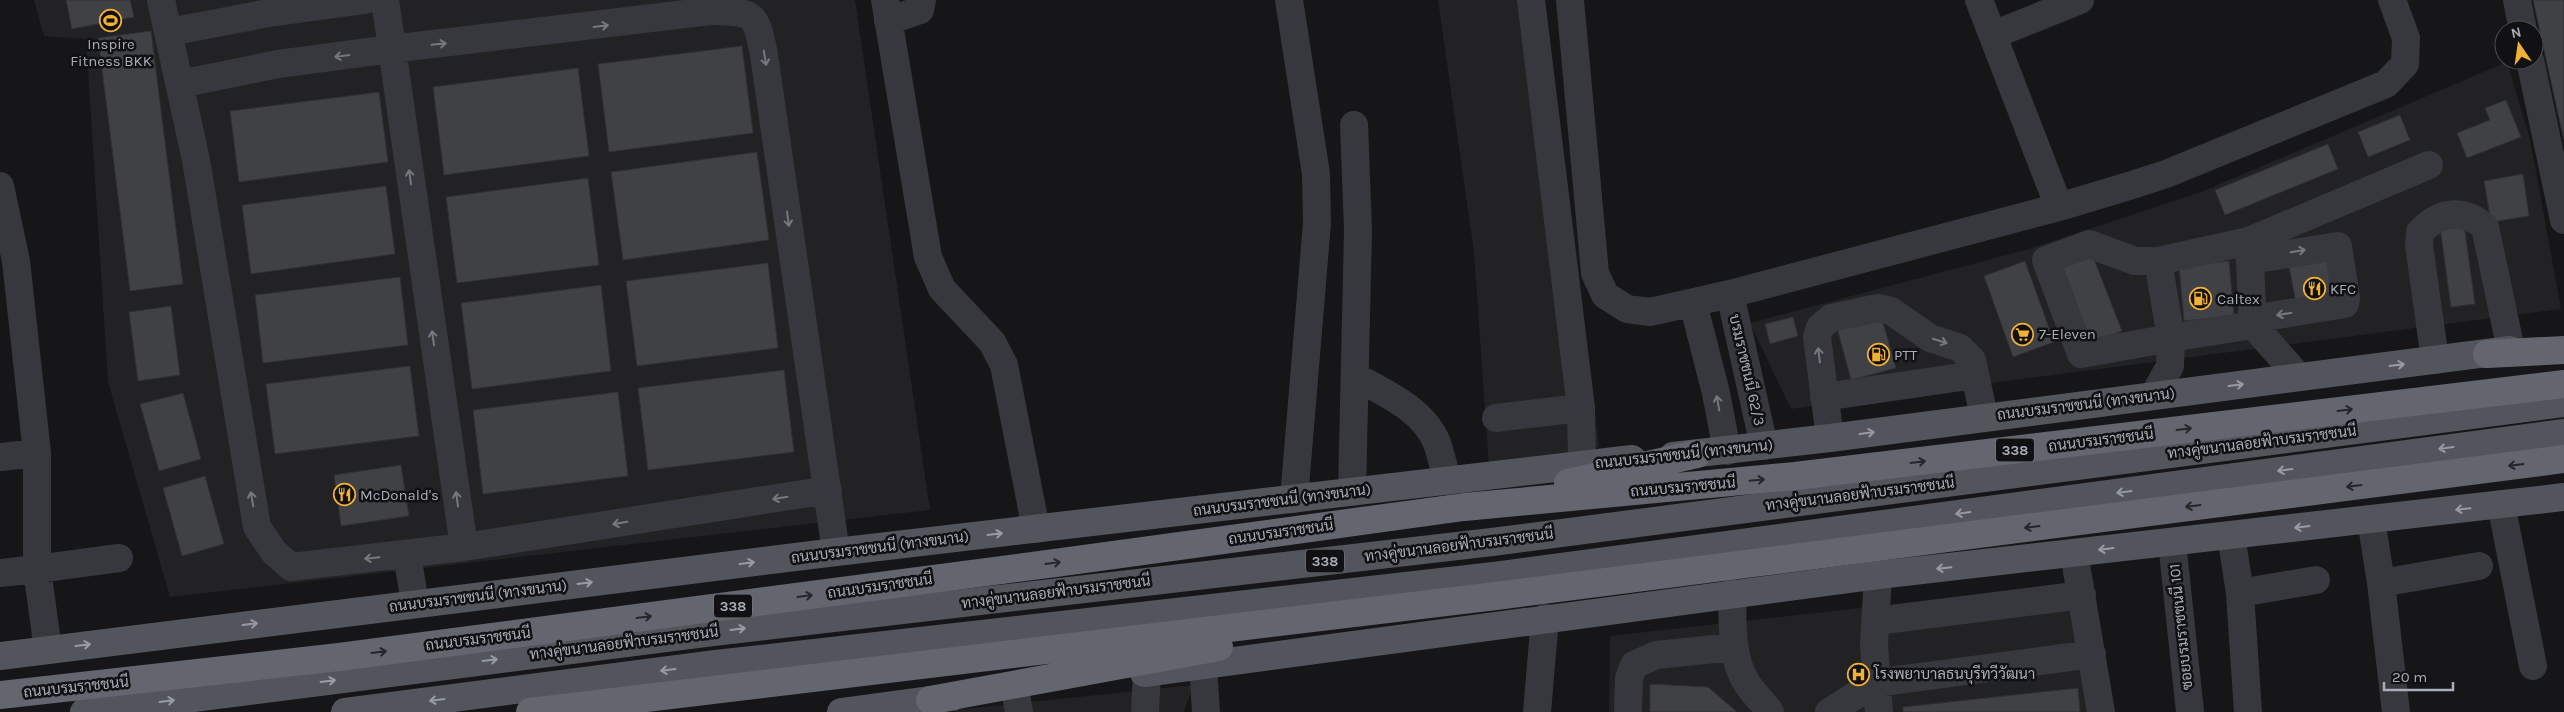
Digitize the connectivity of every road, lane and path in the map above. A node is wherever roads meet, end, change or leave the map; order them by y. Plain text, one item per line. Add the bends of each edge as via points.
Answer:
1 (161, 0) edge
2 (365, 0) edge
3 (384, 0) edge
4 (922, 0) edge
5 (1289, 0) edge
6 (1531, 0) edge
7 (1570, 0) edge
8 (1979, 0) edge
9 (2080, 0) edge
10 (2392, 0) edge
11 (2517, 0) edge
12 (268, 6) edge
13 (886, 10) edge
14 (220, 11) edge
15 (757, 13) edge
16 (2521, 20) edge
17 (169, 32) junction
18 (1993, 35) junction
19 (391, 49) junction
20 (2532, 70) edge
21 (180, 84) junction
22 (1354, 125) dead end
23 (2429, 165) dead end
24 (0, 186) edge
25 (2059, 207) junction
26 (2564, 220) edge
27 (2249, 250) junction
28 (2158, 261) junction
29 (1730, 294) junction
30 (1692, 303) junction
31 (2253, 322) junction
32 (2171, 338) junction
33 (2564, 344) edge
34 (2564, 350) edge
35 (2499, 352) junction
36 (2435, 360) junction
37 (1975, 375) junction
38 (1356, 377) junction
39 (2299, 377) junction
40 (2564, 384) edge
41 (2154, 395) junction
42 (1824, 397) junction
43 (2564, 403) edge
44 (1580, 408) junction
45 (1496, 418) dead end
46 (1984, 418) junction
47 (2564, 433) edge
48 (1830, 438) junction
49 (1764, 446) junction
50 (1727, 450) junction
51 (38, 453) junction
52 (1697, 454) junction
53 (0, 457) edge
54 (2564, 459) edge
55 (1582, 464) junction
56 (1448, 481) junction
57 (828, 490) junction
58 (1352, 492) junction
59 (2564, 497) edge
60 (1294, 499) junction
61 (2501, 504) junction
62 (1464, 507) junction
63 (2371, 519) junction
64 (1036, 529) junction
65 (2231, 535) junction
66 (2172, 542) junction
67 (464, 547) junction
68 (836, 552) junction
69 (2074, 553) junction
70 (407, 555) junction
71 (119, 558) dead end
72 (2479, 566) dead end
73 (37, 569) junction
74 (0, 574) edge
75 (1878, 575) junction
76 (2316, 580) dead end
77 (2381, 583) junction
78 (1732, 593) junction
79 (2240, 593) junction
80 (2082, 595) junction
81 (1496, 596) junction
82 (415, 603) junction
83 (1545, 618) junction
84 (1876, 621) junction
85 (1734, 647) junction
86 (48, 650) junction
87 (2092, 654) junction
88 (0, 656) edge
89 (1203, 665) junction
90 (2533, 666) dead end
91 (1147, 672) junction
92 (1875, 683) junction
93 (0, 695) edge
94 (930, 700) junction
95 (1017, 701) edge
96 (874, 710) edge
97 (84, 712) edge
98 (345, 712) edge
99 (530, 712) edge
100 (841, 712) edge
101 (1145, 712) edge
102 (1206, 712) edge
103 (1537, 712) edge
104 (1628, 712) edge
105 (1770, 712) edge
106 (1830, 712) edge
107 (1879, 712) edge
108 (2101, 712) edge
109 (2190, 712) edge
110 (2248, 712) edge
111 (2396, 712) edge

1 - 17 street
2 - 12 street
3 - 19 street
4 - 13 street via 920,10 914,13
5 - 60 street via 1316,174 1317,223
6 - 44 street
7 - 30 street via 1595,273 1605,294 1627,309 1650,312
8 - 18 street
9 - 18 street
10 - 25 street via 2406,38 2405,64 2386,84 2166,174
11 - 16 street
12 - 14 street
13 - 64 street via 928,257 942,289 992,342 1004,365
14 - 17 street
19 -> 15 street via 710,11
15 -> 57 street
17 - 21 street
18 - 25 street
19 -> 21 street via 278,64
67 -> 19 street
20 - 26 street
70 -> 21 street via 291,567 274,552 257,527 196,160
22 - 38 street via 1358,230
23 - 27 street
24 - 51 street via 16,261
25 - 29 street
27 - 28 street
27 - 31 street
27 -> 31 street via 2338,246 2346,298 2345,304
28 - 32 street
28 - 32 street via 2135,261 2089,244 2046,260 2080,354
29 - 30 street
29 - 49 street, บรมราชชนนี 62/3
50 -> 30 street via 1716,393
31 - 32 street
31 - 39 street
32 - 41 street via 2170,366
33 - 35 main road, ถนนบรมราชชนนี (ทางขนาน) / 338
34 - 35 highway
35 - 36 main road, ถนนบรมราชชนนี (ทางขนาน) / 338
35 - 36 street via 2485,227 2474,218 2458,213 2446,214 2430,221 2420,232 2419,245
39 -> 36 main road, ถนนบรมราชชนนี (ทางขนาน) / 338
37 - 42 street
42 -> 37 street via 1817,337 1820,327 1831,318 1878,308 1891,310 1930,338 1960,348 1972,360
37 - 46 street
38 - 56 street via 1423,421 1436,442
38 - 58 street
41 -> 39 main road, ถนนบรมราชชนนี (ทางขนาน) / 338
62 -> 40 highway, ถนนบรมราชชนนี / 338 via 1795,476
41 - 46 main road, ถนนบรมราชชนนี (ทางขนาน) / 338
42 - 48 street
97 -> 43 main road, ทางคู่ขนานลอยฟ้าบรมราชชนนี / 338 via 713,632 1492,542
44 - 45 street
44 - 55 street
48 -> 46 main road, ถนนบรมราชชนนี (ทางขนาน) / 338
47 -> 98 main road, ทางคู่ขนานลอยฟ้าบรมราชชนนี / 338 via 1494,576 716,664
48 - 49 main road, ถนนบรมราชชนนี (ทางขนาน) / 338
49 - 50 main road, ถนนบรมราชชนนี (ทางขนาน) / 338
50 - 52 main road, ถนนบรมราชชนนี (ทางขนาน) / 338
51 - 53 street
51 - 73 street
52 - 55 main road, ถนนบรมราชชนนี (ทางขนาน) / 338
52 - 62 highway
54 -> 81 highway
55 - 56 main road, ถนนบรมราชชนนี (ทางขนาน) / 338
56 - 58 main road, ถนนบรมราชชนนี (ทางขนาน) / 338
57 -> 67 street
57 - 68 street
58 - 60 main road, ถนนบรมราชชนนี (ทางขนาน) / 338
59 - 61 main road
60 - 64 main road, ถนนบรมราชชนนี (ทางขนาน) / 338
61 -> 63 main road
61 - 90 street
93 -> 62 highway, ถนนบรมราชชนนี / 338 via 513,634
63 -> 65 main road
63 - 77 street
68 -> 64 main road, ถนนบรมราชชนนี (ทางขนาน) / 338
65 - 66 main road
65 - 79 street
66 -> 69 main road
66 - 109 street, ซอยบรมราชชนนี 101
67 - 70 street
82 -> 68 main road, ถนนบรมราชชนนี (ทางขนาน) / 338
69 -> 75 main road
69 - 80 street
70 - 82 street
71 - 73 street
72 - 77 street
73 - 74 street
73 - 86 street
75 - 78 main road
75 - 84 street
76 - 79 street
77 - 111 street
78 - 83 main road
78 - 85 street
79 - 110 street
80 - 84 street
80 - 87 street
81 - 94 highway
81 - 99 highway
86 -> 82 main road, ถนนบรมราชชนนี (ทางขนาน) / 338
83 - 89 main road
83 - 103 street
84 - 92 street
85 - 104 street via 1656,655 1634,664 1629,678
85 - 105 street via 1748,685
86 - 88 main road, ถนนบรมราชชนนี (ทางขนาน) / 338
87 - 92 street
87 - 108 street
89 - 91 main road
89 - 102 street
91 - 95 main road
91 - 101 street
92 - 106 street
92 - 107 street
94 - 95 main road
94 - 96 main road
96 - 100 main road

